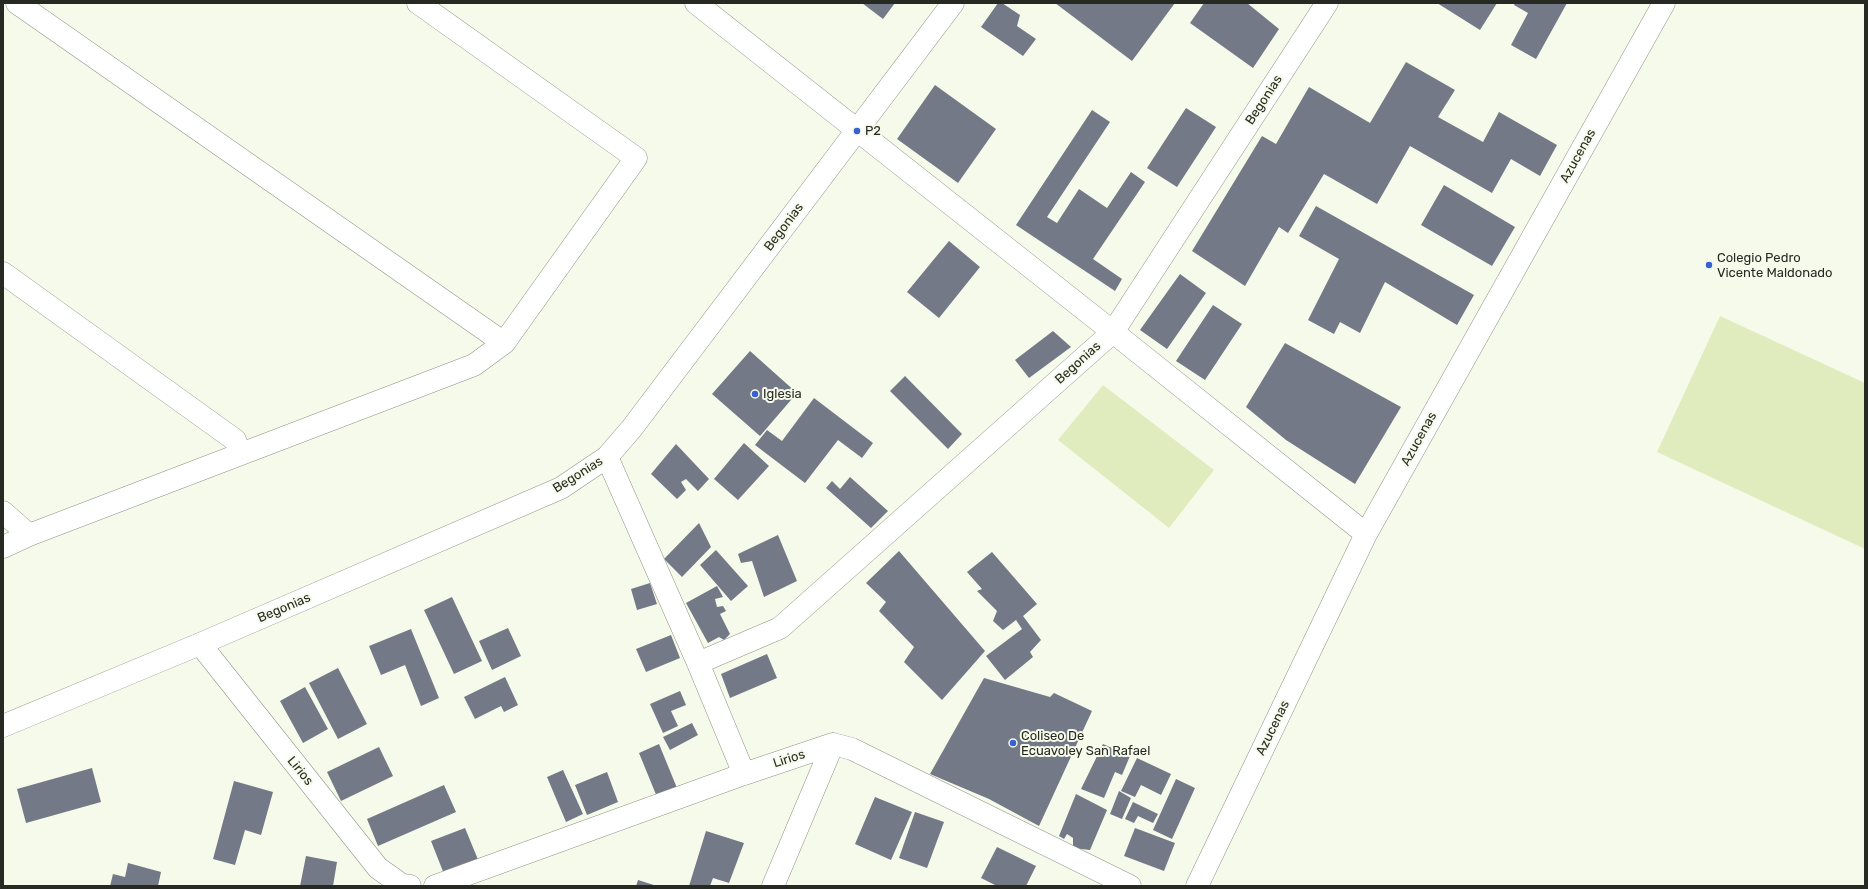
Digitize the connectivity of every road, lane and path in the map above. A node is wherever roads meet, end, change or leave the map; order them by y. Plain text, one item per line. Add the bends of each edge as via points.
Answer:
1 (17, 3) edge
2 (418, 3) edge
3 (696, 3) edge
4 (953, 3) edge
5 (1327, 3) edge
6 (1664, 3) edge
7 (858, 131) junction
8 (3, 273) edge
9 (1113, 332) junction
10 (504, 343) junction
11 (241, 454) junction
12 (607, 457) junction
13 (3, 512) edge
14 (1366, 534) junction
15 (29, 535) junction
16 (3, 547) edge
17 (200, 644) junction
18 (698, 663) junction
19 (3, 726) edge
20 (833, 744) junction
21 (744, 774) junction
22 (410, 886) edge
23 (435, 886) edge
24 (773, 886) edge
25 (1130, 886) edge
26 (1196, 886) edge

1 - 10 street
2 - 10 street via 636,158
3 - 7 street
4 - 7 street, Begonias
5 - 9 street, Begonias
6 - 14 street, Azucenas
7 - 9 street
7 - 12 street, Begonias via 632,428
8 - 11 street via 235,440
9 - 14 street
9 - 18 street, Begonias via 780,628
10 - 11 street via 474,365
11 - 15 street
12 - 17 street, Begonias via 561,488
12 - 18 street
13 - 15 street
14 - 26 street, Azucenas
15 - 16 street
17 - 19 street, Begonias
17 - 22 street, Lirios via 378,868 402,885
18 - 21 street
20 - 21 street, Lirios
20 - 24 street
20 - 25 street via 859,752
21 - 23 street, Lirios

